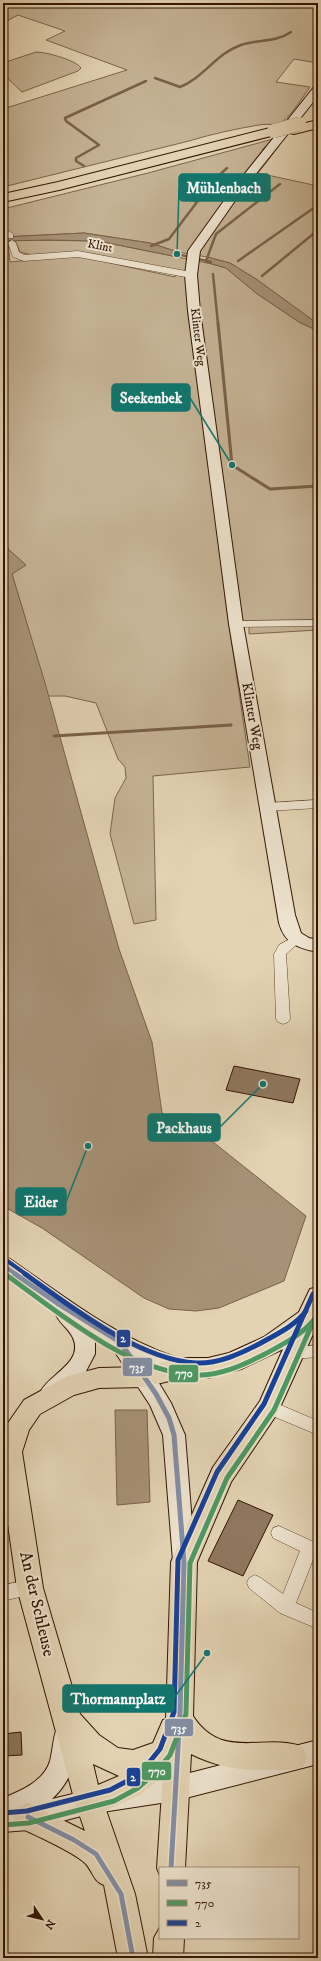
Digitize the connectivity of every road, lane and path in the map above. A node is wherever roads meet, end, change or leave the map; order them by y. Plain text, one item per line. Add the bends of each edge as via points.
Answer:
1 (318, 88) edge
2 (318, 119) edge
3 (318, 124) edge
4 (297, 127) junction
5 (271, 134) junction
6 (3, 198) edge
7 (3, 204) edge
8 (3, 230) edge
9 (192, 269) junction
10 (318, 623) edge
11 (236, 624) junction
12 (318, 804) edge
13 (268, 807) junction
14 (297, 940) junction
15 (318, 946) edge
16 (283, 1018) dead end
17 (3, 1265) edge
18 (318, 1296) edge
19 (57, 1303) junction
20 (309, 1318) junction
21 (120, 1342) junction
22 (318, 1351) edge
23 (293, 1353) junction
24 (182, 1368) junction
25 (144, 1378) junction
26 (269, 1407) junction
27 (32, 1408) junction
28 (318, 1428) edge
29 (279, 1533) dead end
30 (184, 1562) junction
31 (255, 1583) dead end
32 (30, 1588) junction
33 (3, 1593) edge
34 (286, 1607) junction
35 (318, 1621) edge
36 (67, 1717) junction
37 (180, 1717) junction
38 (85, 1741) junction
39 (165, 1752) junction
40 (306, 1754) edge
41 (134, 1784) junction
42 (169, 1789) junction
43 (89, 1802) junction
44 (11, 1816) edge
45 (171, 1867) edge
46 (121, 1894) junction
47 (169, 1939) edge
48 (133, 1958) edge
49 (168, 1958) edge

1 - 9 street, Klinter Weg via 210,226 194,251
2 - 4 highway
3 - 4 highway
4 - 5 highway
5 - 6 highway
5 - 7 highway via 92,184
8 - 9 street, Klint via 11,239 14,254 17,256 78,254
9 - 11 street, Klinter Weg via 194,311
10 - 11 street
11 - 13 street, Klinter Weg
12 - 13 street
13 - 14 street, Klinter Weg via 290,933
14 - 15 street
14 - 16 street via 280,954
17 - 19 street
18 - 20 main road
19 - 21 street
19 - 27 street via 84,1336 86,1346 83,1359 72,1374
20 - 23 main road
20 - 24 main road, An der Schleuse via 272,1344 233,1362 208,1368
21 - 24 street via 152,1358
21 - 25 street
22 - 23 street
23 - 26 main road
24 - 25 main road, An der Schleuse
25 - 27 main road, An der Schleuse via 99,1378 68,1386
25 - 30 street via 163,1406 174,1435
26 - 28 street
26 - 30 main road via 222,1475
27 - 32 main road, An der Schleuse via 18,1426 10,1452
29 - 34 street via 310,1548
30 - 37 main road
31 - 34 street
32 - 33 street
32 - 36 main road, An der Schleuse
34 - 35 street
36 - 38 main road
36 - 43 main road, An der Schleuse
36 - 44 street via 66,1755 61,1767 49,1786
37 - 39 main road
37 - 40 main road via 191,1739 224,1755
37 - 42 main road
38 - 39 main road via 109,1760 130,1764
38 - 41 street via 105,1766
39 - 41 main road via 152,1769
40 - 42 street
41 - 42 street via 152,1790
41 - 43 main road via 112,1796
42 - 43 street
42 - 45 main road
43 - 44 street
43 - 46 main road, An der Schleuse
44 - 46 main road via 74,1840 96,1854
46 - 48 main road
47 - 49 main road

